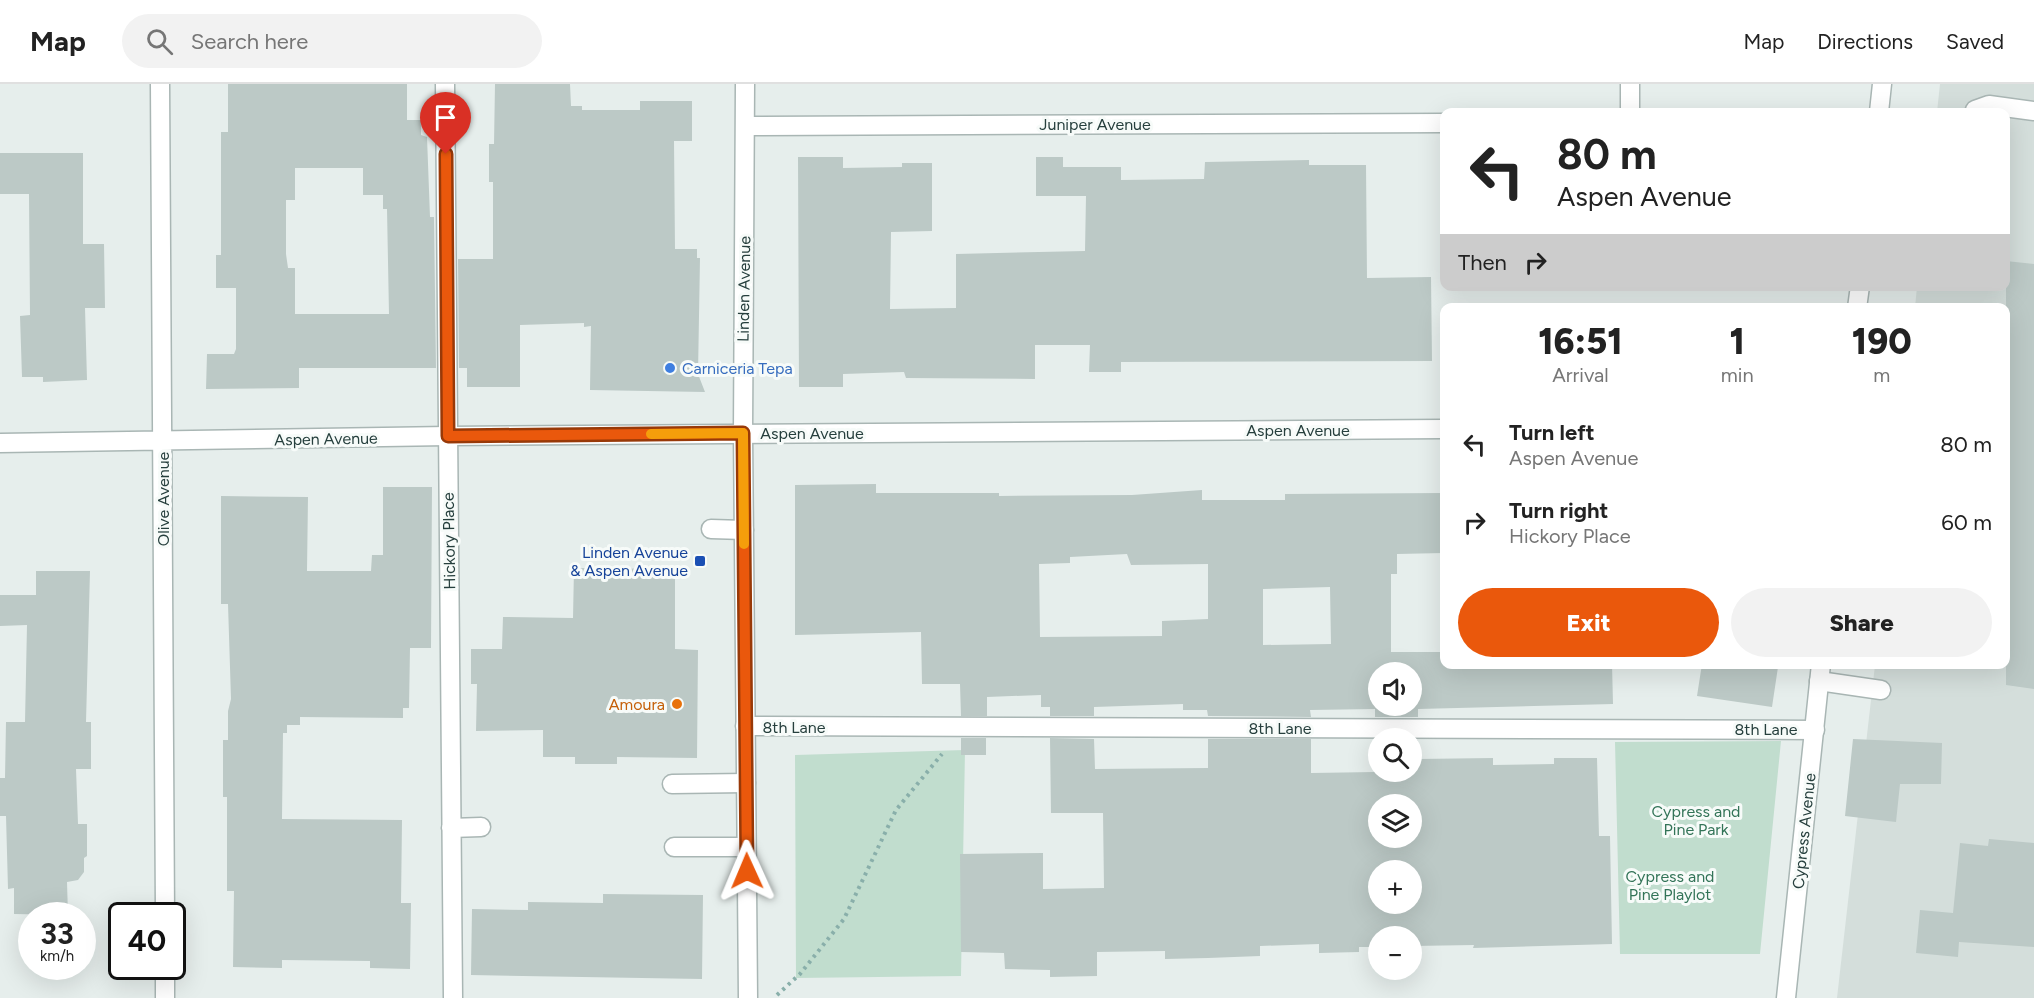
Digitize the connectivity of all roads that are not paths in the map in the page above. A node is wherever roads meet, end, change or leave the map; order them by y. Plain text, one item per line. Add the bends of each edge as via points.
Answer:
1 (160, 84) edge
2 (445, 84) edge
3 (745, 84) edge
4 (1630, 84) edge
5 (1882, 84) edge
6 (1630, 108) edge
7 (1879, 108) edge
8 (1981, 108) edge
9 (2034, 111) edge
10 (1440, 123) edge
11 (746, 126) junction
12 (1440, 429) edge
13 (743, 433) junction
14 (448, 436) junction
15 (0, 443) edge
16 (162, 443) junction
17 (711, 529) dead end
18 (744, 530) junction
19 (1820, 673) edge
20 (1881, 690) dead end
21 (746, 726) junction
22 (1815, 730) junction
23 (746, 783) junction
24 (672, 784) dead end
25 (481, 827) dead end
26 (452, 828) junction
27 (674, 847) dead end
28 (746, 848) junction
29 (165, 902) edge
30 (165, 980) edge
31 (165, 998) edge
32 (453, 998) edge
33 (748, 998) edge
34 (1786, 998) edge

1 - 16 street, Olive Avenue
2 - 14 street, Hickory Place
3 - 11 street, Linden Avenue
4 - 6 street
5 - 7 street
8 - 9 street via 1989,105
10 - 11 street, Juniper Avenue
11 - 13 street, Linden Avenue
12 - 13 street, Aspen Avenue
13 - 14 street, Aspen Avenue
13 - 18 street, Linden Avenue
14 - 16 street, Aspen Avenue
14 - 26 street, Hickory Place via 457,532
15 - 16 street, Aspen Avenue
16 - 29 street, Olive Avenue
17 - 18 street
18 - 21 street, Linden Avenue
19 - 20 street
19 - 22 street, Cypress Avenue
21 - 22 street, 8th Lane
21 - 23 street, Linden Avenue
22 - 34 street, Cypress Avenue
23 - 24 street
23 - 28 street, Linden Avenue
25 - 26 street
26 - 32 street, Hickory Place
27 - 28 street
28 - 33 street, Linden Avenue
30 - 31 street

